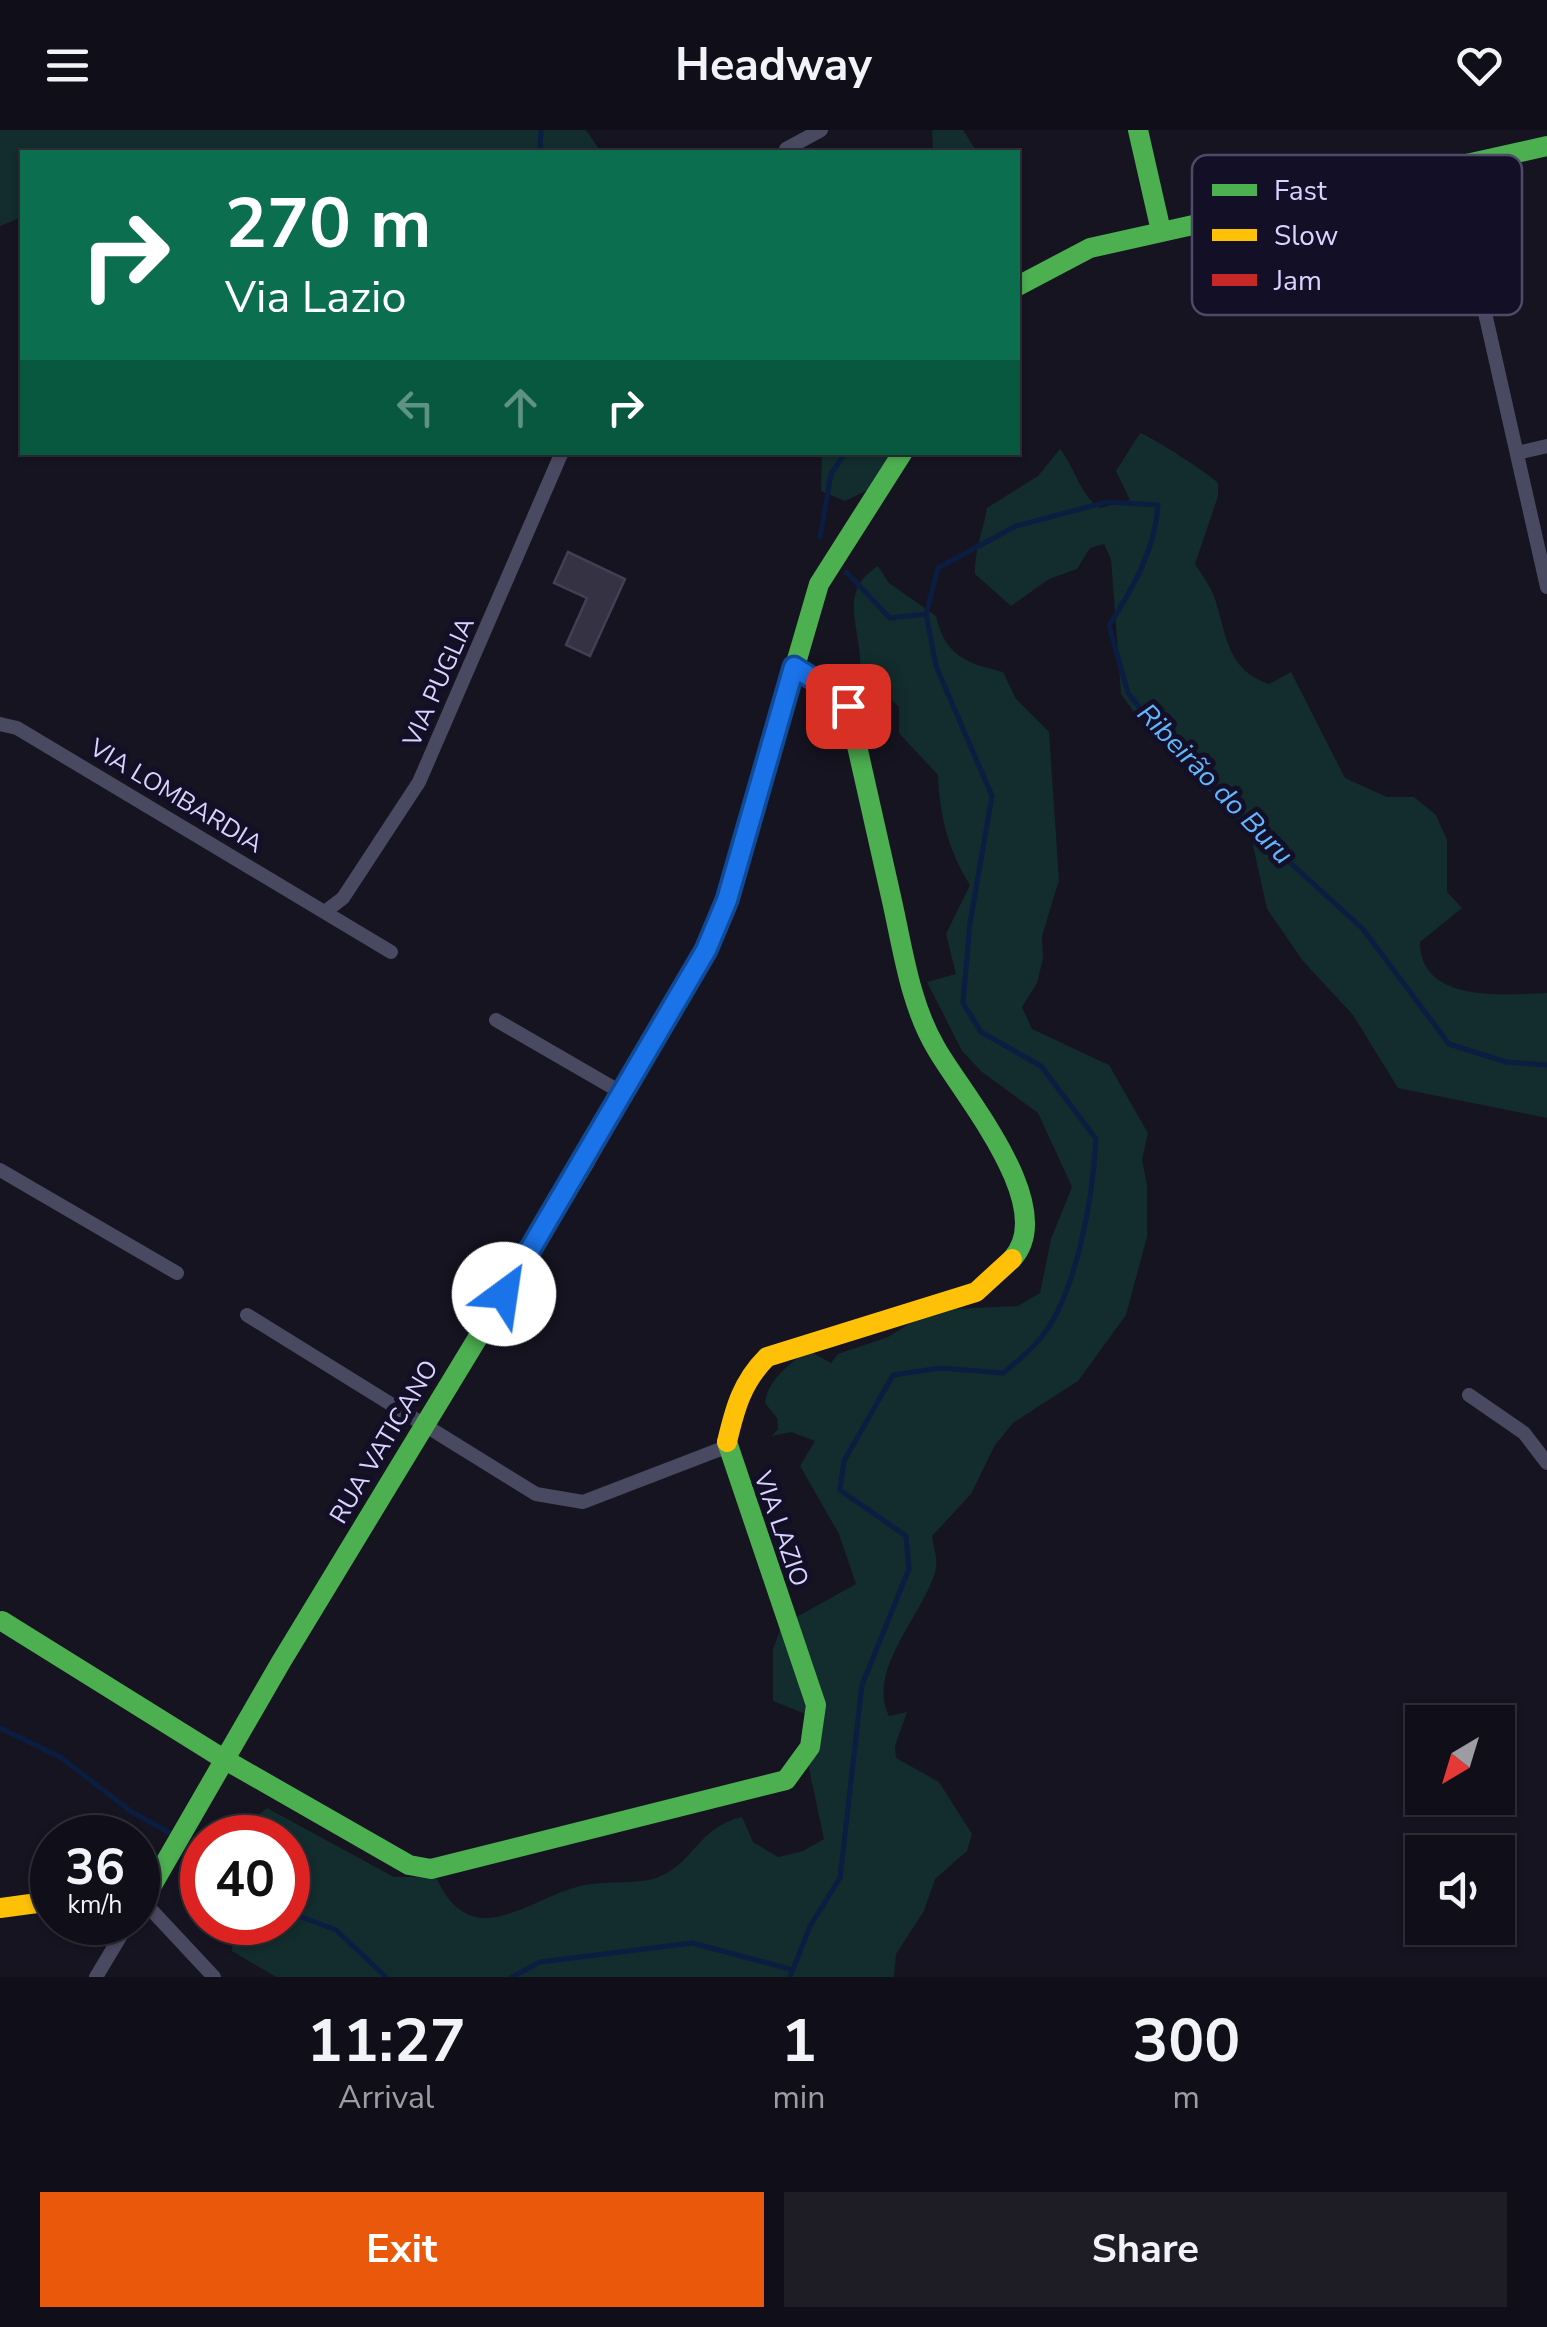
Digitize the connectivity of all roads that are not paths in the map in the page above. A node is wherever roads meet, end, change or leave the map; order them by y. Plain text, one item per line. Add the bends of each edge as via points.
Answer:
1 (822, 130) edge
2 (1138, 130) edge
3 (1547, 146) edge
4 (786, 150) dead end
5 (1504, 155) edge
6 (1192, 223) edge
7 (1161, 230) junction
8 (1020, 285) edge
9 (1486, 315) edge
10 (1547, 446) edge
11 (1517, 453) junction
12 (561, 455) edge
13 (901, 455) edge
14 (1547, 587) edge
15 (794, 667) junction
16 (0, 724) edge
17 (326, 911) junction
18 (391, 952) dead end
19 (496, 1020) dead end
20 (624, 1094) junction
21 (0, 1170) edge
22 (177, 1272) dead end
23 (247, 1315) dead end
24 (1469, 1395) dead end
25 (423, 1427) junction
26 (726, 1448) junction
27 (1547, 1463) edge
28 (2, 1621) edge
29 (222, 1758) junction
30 (160, 1866) edge
31 (30, 1904) edge
32 (0, 1908) edge
33 (160, 1924) edge
34 (115, 1945) edge
35 (96, 1977) edge
36 (214, 1977) edge

1 - 4 street
2 - 7 street
3 - 5 street
6 - 7 street
7 - 8 street via 1090,248
9 - 11 street
10 - 11 street
11 - 14 street
12 - 17 street, VIA PUGLIA via 419,782 343,898
13 - 15 street, RUA VATICANO via 819,584
15 - 20 street, RUA VATICANO via 727,900
15 - 26 street, VIA LAZIO via 848,706 911,987 934,1045 994,1136 1023,1199 1025,1225 1016,1255 976,1292 768,1358 750,1374 736,1402
16 - 17 street, VIA LOMBARDIA
17 - 18 street, VIA LOMBARDIA
19 - 20 street
20 - 25 street, RUA VATICANO
21 - 22 street
23 - 25 street
24 - 27 street via 1524,1433
25 - 26 street via 536,1494 562,1501 583,1502
25 - 29 street, RUA VATICANO
26 - 29 street, VIA LAZIO via 816,1705 810,1747 786,1780 431,1869 409,1865
28 - 29 street, VIA LAZIO
29 - 30 street, RUA VATICANO
31 - 32 street
33 - 36 street
34 - 35 street

